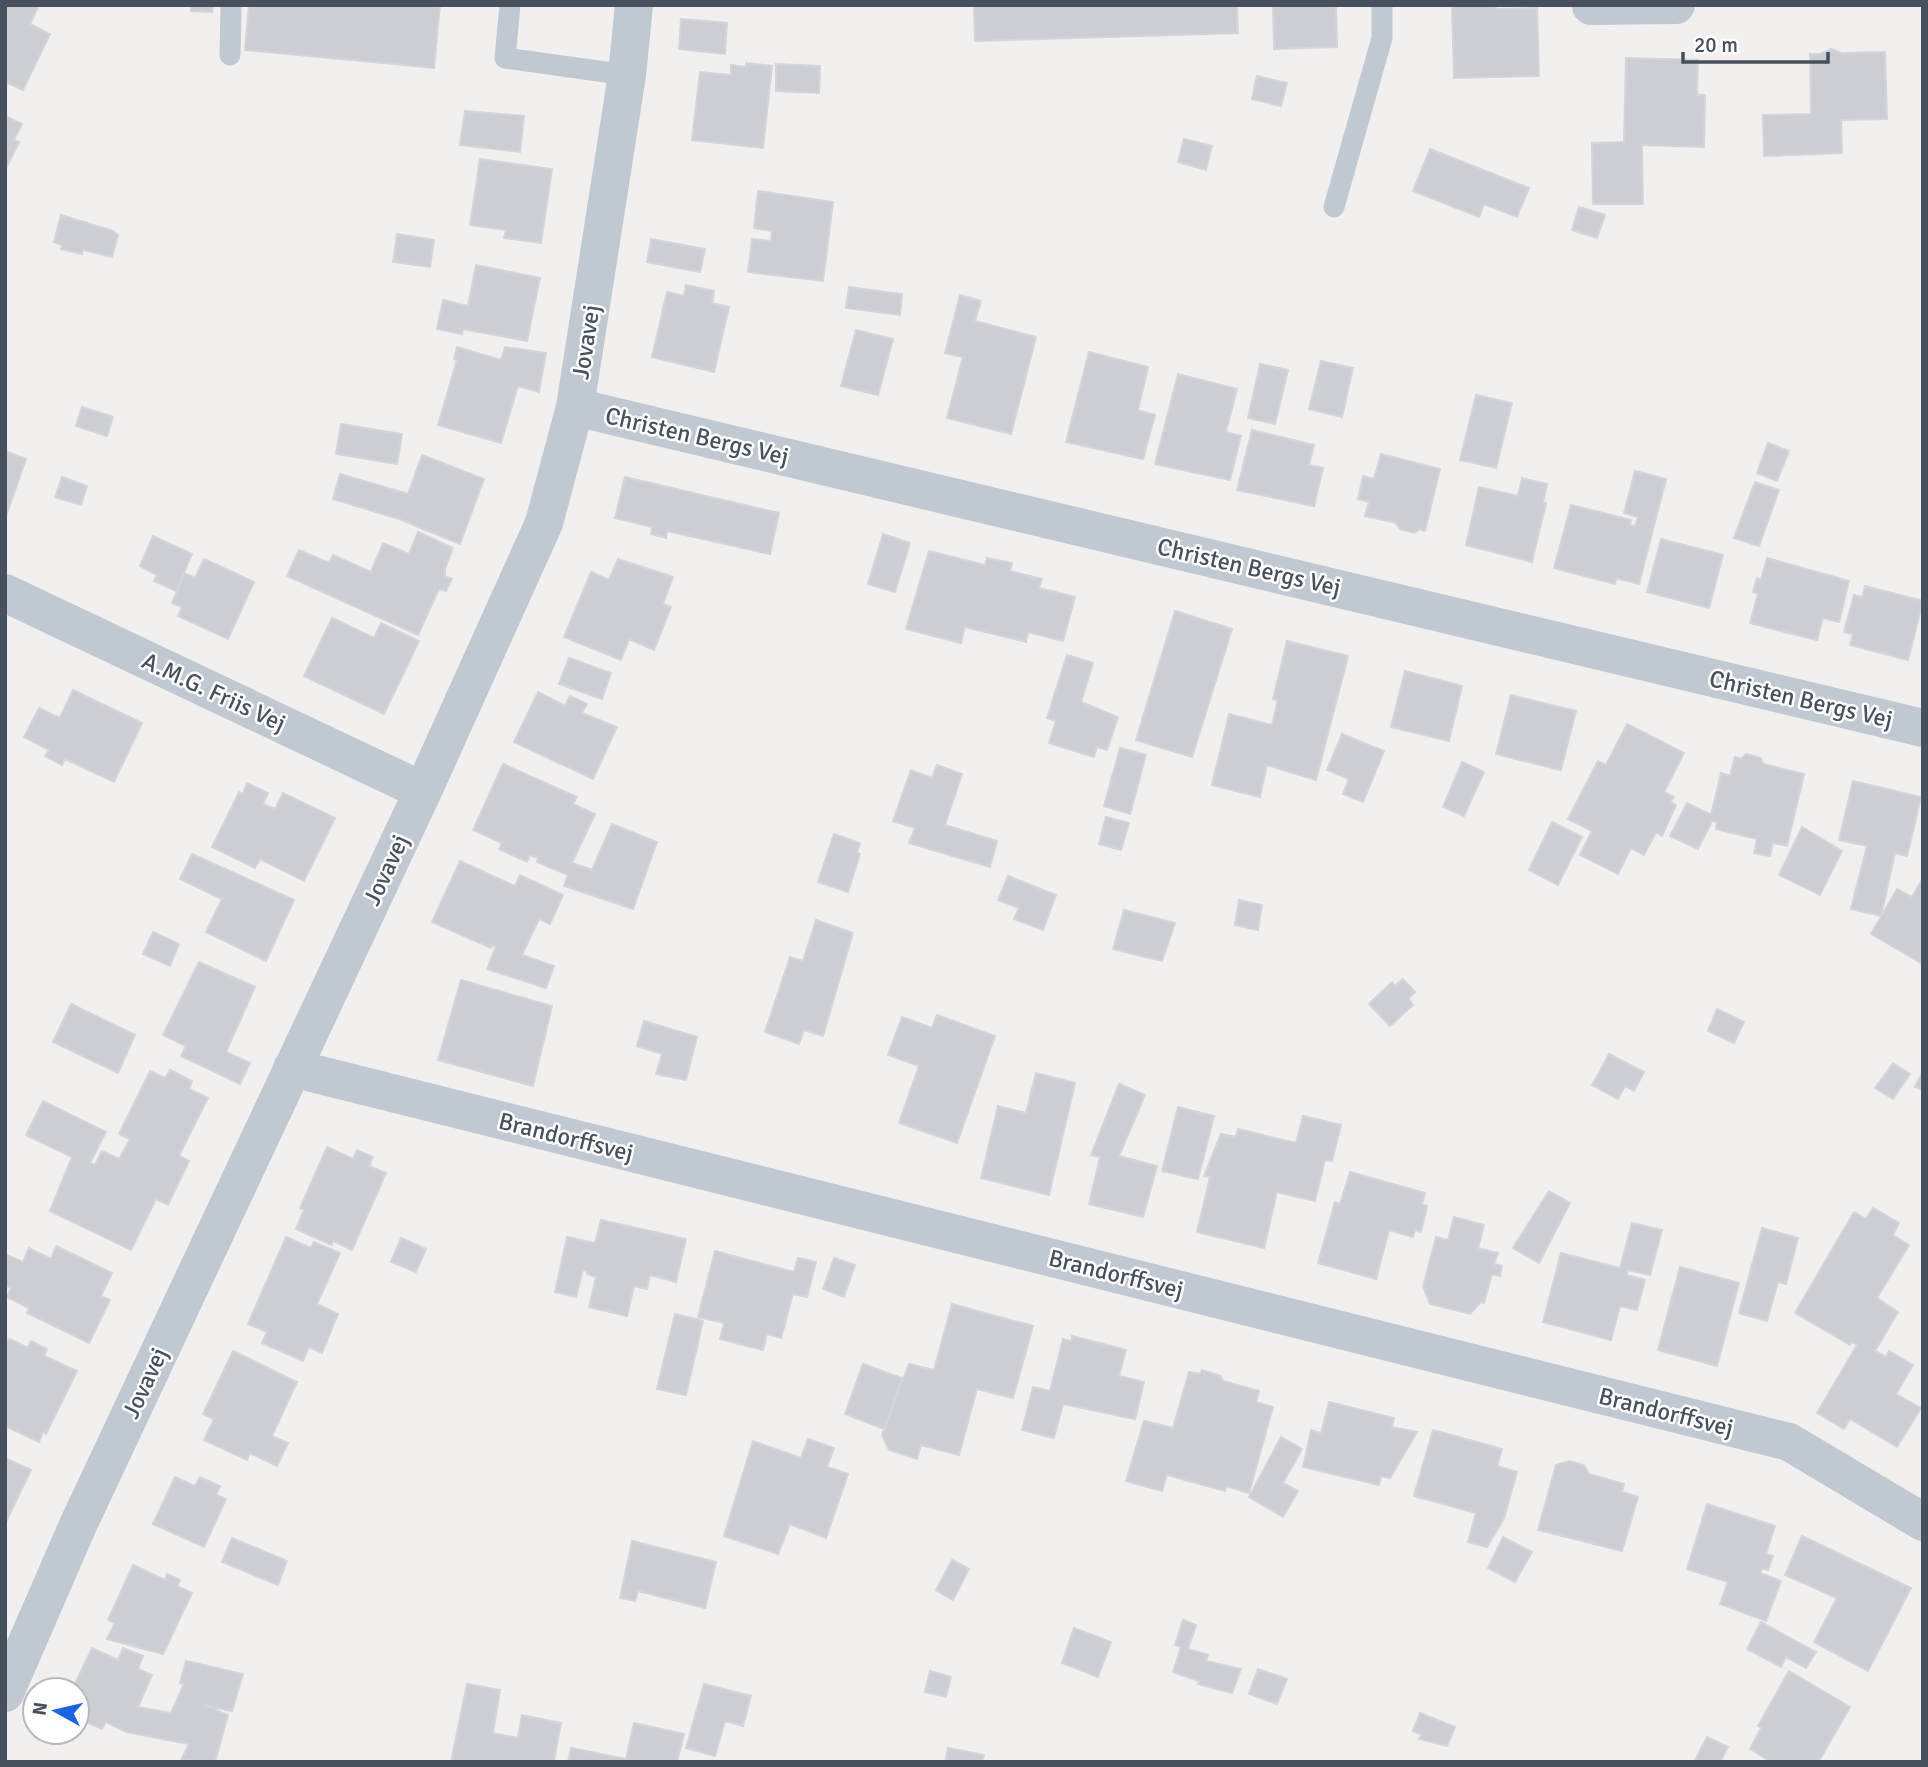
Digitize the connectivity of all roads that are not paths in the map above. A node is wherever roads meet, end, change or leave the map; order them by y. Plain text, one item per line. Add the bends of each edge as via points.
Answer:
1 (231, 5) edge
2 (510, 5) edge
3 (634, 5) edge
4 (1382, 5) edge
5 (1676, 5) edge
6 (1591, 6) edge
7 (230, 55) dead end
8 (627, 75) junction
9 (1334, 206) dead end
10 (575, 407) junction
11 (5, 593) edge
12 (1923, 728) edge
13 (423, 791) junction
14 (292, 1068) junction
15 (1923, 1522) edge
16 (5, 1693) edge

1 - 7 lane
2 - 8 lane via 505,58
3 - 8 street, Jovavej
4 - 9 lane via 1382,38
5 - 6 street
8 - 10 street, Jovavej
10 - 12 street, Christen Bergs Vej
10 - 13 street, Jovavej via 544,523
11 - 13 street, A.M.G. Friis Vej
13 - 14 street, Jovavej
14 - 15 street, Brandorffsvej via 1789,1443
14 - 16 street, Jovavej via 78,1525

